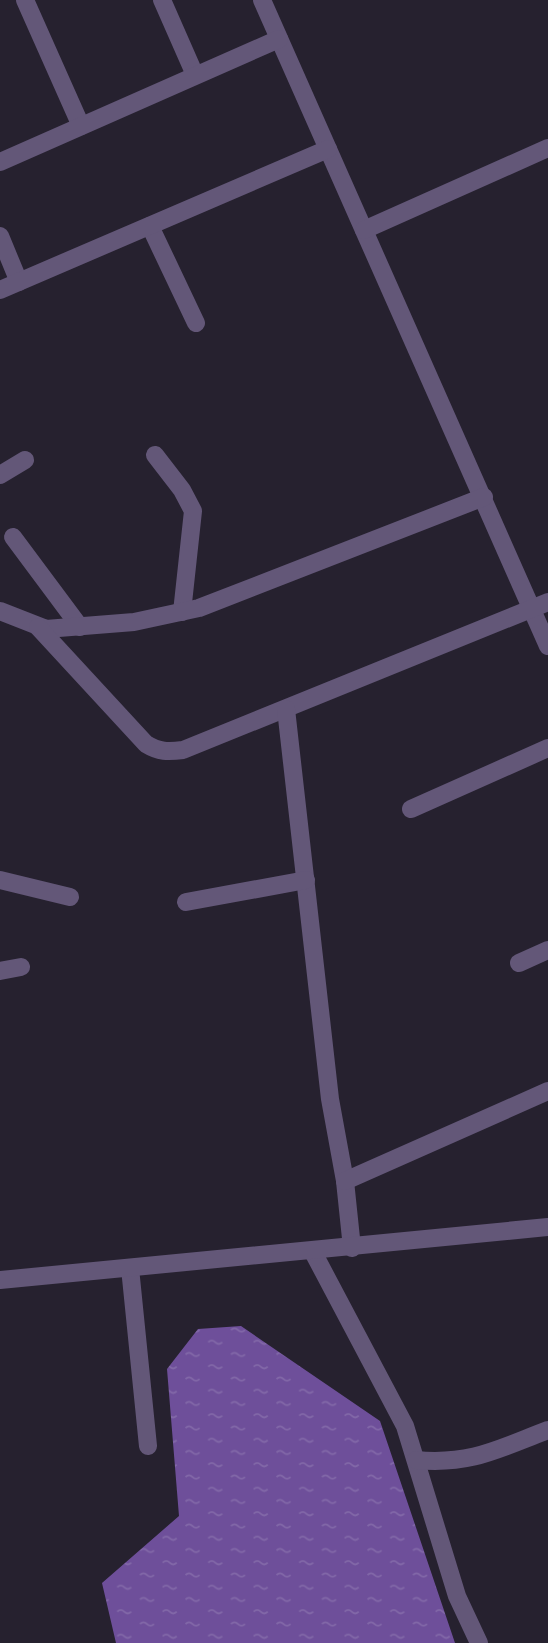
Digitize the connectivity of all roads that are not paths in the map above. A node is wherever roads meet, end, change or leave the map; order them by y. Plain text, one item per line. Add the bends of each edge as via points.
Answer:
1 (24, 0) edge
2 (162, 0) edge
3 (262, 0) edge
4 (279, 39) junction
5 (195, 75) junction
6 (81, 126) junction
7 (548, 148) edge
8 (328, 149) junction
9 (0, 162) edge
10 (150, 226) junction
11 (364, 230) junction
12 (0, 236) edge
13 (19, 282) junction
14 (0, 290) edge
15 (196, 323) dead end
16 (155, 456) dead end
17 (26, 460) dead end
18 (0, 475) edge
19 (484, 497) junction
20 (13, 537) dead end
21 (540, 606) edge
22 (0, 611) edge
23 (182, 612) junction
24 (38, 628) junction
25 (80, 628) junction
26 (548, 646) edge
27 (286, 709) junction
28 (548, 748) edge
29 (411, 809) dead end
30 (0, 880) edge
31 (306, 880) junction
32 (70, 897) dead end
33 (186, 902) dead end
34 (548, 950) edge
35 (519, 963) dead end
36 (21, 967) dead end
37 (0, 971) edge
38 (548, 1091) edge
39 (345, 1181) junction
40 (548, 1227) edge
41 (352, 1248) junction
42 (313, 1252) junction
43 (130, 1268) junction
44 (0, 1280) edge
45 (548, 1430) edge
46 (148, 1446) dead end
47 (416, 1460) junction
48 (479, 1643) edge

1 - 6 street
2 - 5 street
3 - 4 street
4 - 5 street
4 - 8 street
5 - 6 street
6 - 9 street
7 - 11 street
8 - 10 street
8 - 11 street
10 - 13 street
10 - 15 street
11 - 19 street
12 - 13 street
13 - 14 street
16 - 23 street via 192,511
17 - 18 street
19 - 21 street
19 - 23 street via 234,596
20 - 25 street
21 - 26 street
21 - 27 street
22 - 24 street
23 - 25 street
24 - 25 street
24 - 27 street via 156,750 183,750
27 - 31 street
28 - 29 street
30 - 32 street
31 - 33 street
31 - 39 street via 330,1099
34 - 35 street
36 - 37 street
38 - 39 street
39 - 41 street
40 - 41 street
41 - 42 street
42 - 43 street
42 - 47 street via 405,1426
43 - 44 street
43 - 46 street
45 - 47 street via 468,1460
47 - 48 street via 457,1596

